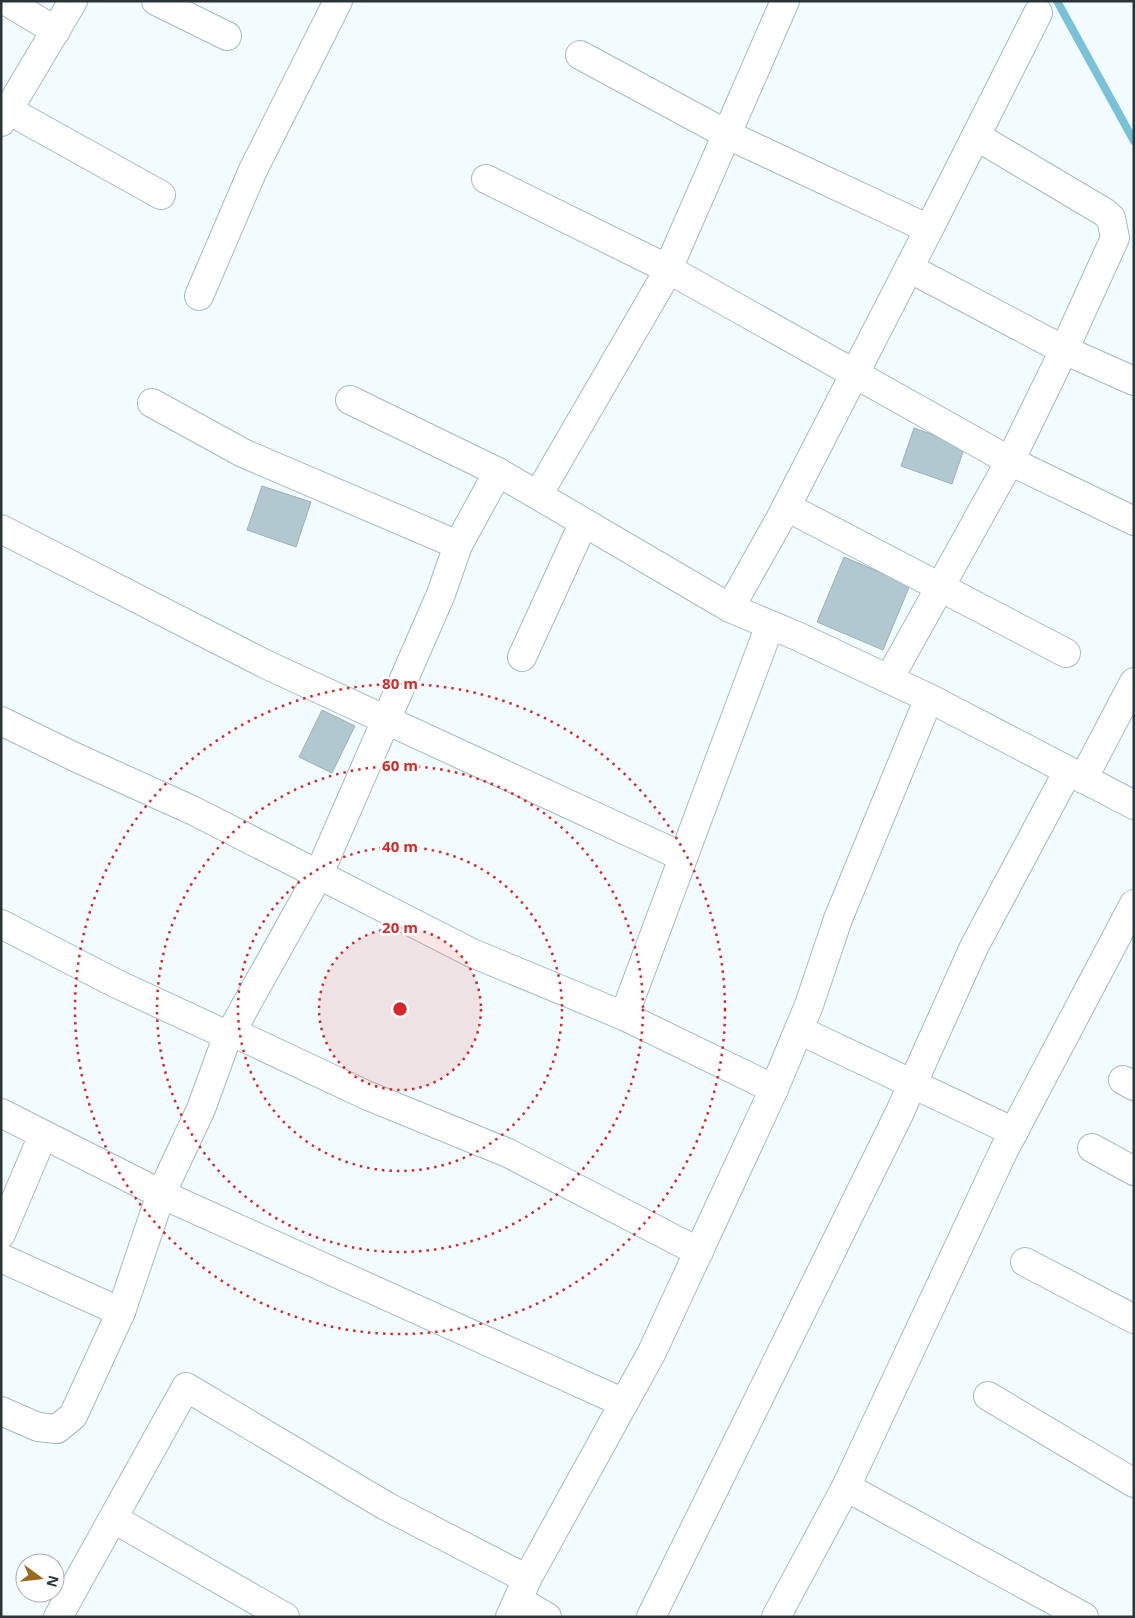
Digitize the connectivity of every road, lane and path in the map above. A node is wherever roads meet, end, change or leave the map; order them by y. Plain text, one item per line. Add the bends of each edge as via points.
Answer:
1 (6, 1) edge
2 (73, 1) edge
3 (156, 1) edge
4 (338, 1) edge
5 (785, 1) edge
6 (1038, 14) dead end
7 (56, 31) junction
8 (227, 36) dead end
9 (580, 54) dead end
10 (5, 116) edge
11 (728, 135) junction
12 (976, 136) junction
13 (486, 179) dead end
14 (161, 195) dead end
15 (929, 229) junction
16 (909, 268) junction
17 (668, 269) junction
18 (199, 296) dead end
19 (1064, 350) junction
20 (854, 372) junction
21 (1134, 381) edge
22 (350, 400) dead end
23 (152, 403) dead end
24 (1010, 461) junction
25 (498, 472) junction
26 (538, 494) junction
27 (787, 506) junction
28 (1134, 521) edge
29 (583, 524) junction
30 (1, 529) edge
31 (458, 545) junction
32 (940, 586) junction
33 (730, 608) junction
34 (770, 625) junction
35 (1066, 653) dead end
36 (522, 656) dead end
37 (889, 679) junction
38 (1134, 682) edge
39 (929, 698) junction
40 (1, 721) edge
41 (387, 722) junction
42 (1076, 775) junction
43 (1134, 805) edge
44 (684, 857) junction
45 (318, 876) junction
46 (1134, 904) edge
47 (1, 924) edge
48 (624, 1016) junction
49 (799, 1030) junction
50 (231, 1034) junction
51 (912, 1084) junction
52 (774, 1089) junction
53 (1, 1113) edge
54 (1014, 1132) junction
55 (43, 1135) junction
56 (1092, 1148) dead end
57 (1134, 1171) edge
58 (160, 1194) junction
59 (1, 1234) edge
60 (698, 1252) junction
61 (1, 1258) edge
62 (1026, 1262) dead end
63 (120, 1312) junction
64 (1134, 1319) edge
65 (988, 1396) dead end
66 (624, 1402) junction
67 (1, 1410) edge
68 (1134, 1483) edge
69 (846, 1487) junction
70 (114, 1519) junction
71 (518, 1599) edge
72 (65, 1614) edge
73 (285, 1617) edge
74 (547, 1617) edge
75 (651, 1617) edge
76 (776, 1617) edge
77 (1084, 1617) edge

1 - 7 street
2 - 7 street
3 - 8 street
4 - 18 street via 254,170
5 - 11 street
6 - 12 street
7 - 10 street
9 - 11 street
10 - 14 street
11 - 15 street
11 - 17 street
12 - 15 street
12 - 19 street via 1111,218 1115,238
13 - 17 street
15 - 16 street
16 - 19 street
16 - 20 street
17 - 20 street
17 - 26 street
19 - 21 street
19 - 24 street
20 - 24 street
20 - 27 street
22 - 25 street
23 - 31 street via 243,453
24 - 28 street
24 - 32 street
25 - 26 street
25 - 31 street
26 - 29 street
27 - 32 street
27 - 33 street
29 - 33 street
29 - 36 street
30 - 41 street via 265,664
31 - 41 street
32 - 35 street
32 - 37 street
33 - 34 street
34 - 37 street
34 - 44 street
37 - 39 street
38 - 42 street
39 - 42 street
39 - 49 street via 838,919
40 - 45 street via 194,811
41 - 44 street
41 - 45 street
42 - 43 street
42 - 51 street via 974,948
44 - 48 street
45 - 48 street via 472,954
45 - 50 street
46 - 54 street
47 - 50 street via 115,982
48 - 52 street
49 - 51 street
49 - 52 street
50 - 58 street via 201,1109
50 - 60 street via 366,1095 508,1152
51 - 54 street
51 - 75 street
52 - 60 street
53 - 55 street
54 - 69 street
55 - 58 street
55 - 59 street
56 - 57 street
58 - 63 street
58 - 66 street
60 - 66 street via 652,1352
61 - 63 street
62 - 64 street
63 - 67 street via 73,1416 57,1429 38,1427
65 - 68 street
66 - 71 street
69 - 76 street
69 - 77 street
70 - 71 street via 186,1387 386,1506
70 - 72 street
70 - 73 street
71 - 74 street

